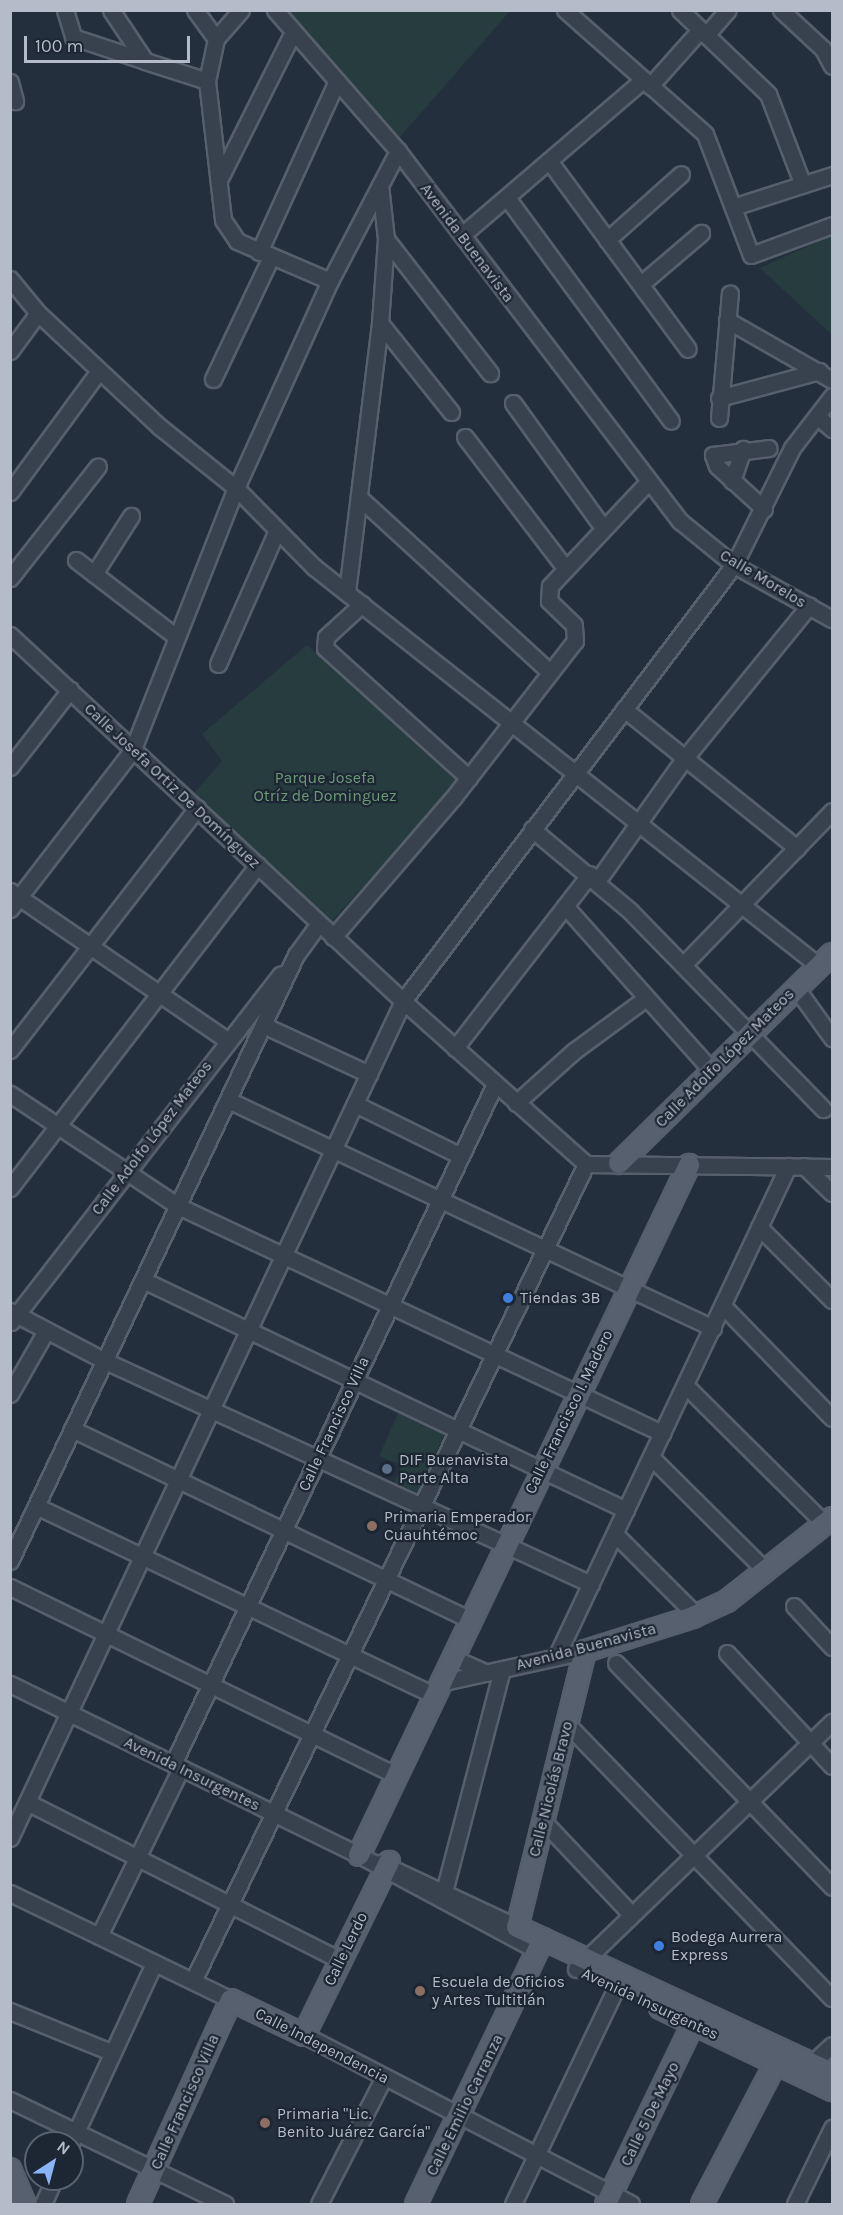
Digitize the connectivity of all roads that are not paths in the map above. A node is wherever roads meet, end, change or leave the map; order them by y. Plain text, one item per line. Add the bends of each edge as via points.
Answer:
1 (65, 10) edge
2 (111, 10) edge
3 (195, 10) edge
4 (241, 10) edge
5 (275, 10) edge
6 (565, 10) edge
7 (680, 10) edge
8 (729, 10) edge
9 (781, 10) edge
10 (293, 32) junction
11 (703, 32) junction
12 (216, 39) junction
13 (828, 44) edge
14 (145, 61) junction
15 (832, 66) edge
16 (207, 81) junction
17 (337, 81) junction
18 (10, 82) edge
19 (646, 83) junction
20 (15, 101) dead end
21 (398, 152) junction
22 (550, 162) junction
23 (681, 174) dead end
24 (832, 175) edge
25 (219, 180) junction
26 (380, 185) junction
27 (803, 185) junction
28 (508, 199) junction
29 (733, 207) junction
30 (832, 225) edge
31 (701, 233) dead end
32 (462, 235) junction
33 (386, 239) junction
34 (607, 240) junction
35 (265, 254) junction
36 (10, 279) edge
37 (330, 281) junction
38 (641, 284) junction
39 (730, 293) dead end
40 (38, 313) junction
41 (727, 320) junction
42 (380, 323) junction
43 (688, 349) dead end
44 (10, 351) edge
45 (99, 371) junction
46 (490, 373) dead end
47 (826, 375) edge
48 (213, 379) dead end
49 (832, 396) edge
50 (719, 398) junction
51 (513, 403) dead end
52 (450, 412) dead end
53 (816, 416) junction
54 (719, 418) dead end
55 (671, 421) dead end
56 (832, 429) edge
57 (465, 437) dead end
58 (769, 448) dead end
59 (743, 449) junction
60 (98, 466) dead end
61 (732, 482) junction
62 (647, 483) junction
63 (236, 488) junction
64 (10, 492) edge
65 (362, 500) junction
66 (764, 509) junction
67 (130, 516) dead end
68 (603, 528) junction
69 (277, 530) junction
70 (76, 560) dead end
71 (734, 565) junction
72 (566, 569) junction
73 (94, 574) junction
74 (10, 578) edge
75 (347, 592) junction
76 (363, 604) junction
77 (809, 606) junction
78 (832, 619) edge
79 (10, 635) edge
80 (175, 636) junction
81 (218, 664) dead end
82 (550, 672) junction
83 (70, 690) junction
84 (624, 710) junction
85 (513, 722) junction
86 (133, 749) junction
87 (684, 759) junction
88 (10, 768) edge
89 (577, 773) junction
90 (469, 778) junction
91 (197, 808) junction
92 (832, 811) edge
93 (639, 823) junction
94 (532, 829) junction
95 (797, 848) junction
96 (258, 865) junction
97 (594, 877) junction
98 (14, 899) edge
99 (742, 905) junction
100 (565, 906) junction
101 (319, 923) junction
102 (333, 937) junction
103 (90, 947) junction
104 (296, 955) junction
105 (826, 960) edge
106 (683, 965) junction
107 (796, 988) junction
108 (159, 993) junction
109 (646, 998) junction
110 (403, 1001) junction
111 (263, 1025) junction
112 (748, 1035) junction
113 (832, 1036) edge
114 (227, 1040) junction
115 (455, 1047) junction
116 (10, 1050) edge
117 (712, 1071) junction
118 (369, 1074) junction
119 (495, 1084) junction
120 (10, 1094) edge
121 (228, 1100) junction
122 (516, 1103) junction
123 (355, 1104) junction
124 (823, 1109) dead end
125 (59, 1126) junction
126 (333, 1149) junction
127 (461, 1156) junction
128 (619, 1162) junction
129 (586, 1164) junction
130 (689, 1165) junction
131 (788, 1166) junction
132 (804, 1166) junction
133 (832, 1167) edge
134 (126, 1171) junction
135 (10, 1188) edge
136 (832, 1193) edge
137 (440, 1200) junction
138 (178, 1206) junction
139 (759, 1227) junction
140 (547, 1250) junction
141 (282, 1255) junction
142 (143, 1280) junction
143 (630, 1289) junction
144 (832, 1300) edge
145 (390, 1306) junction
146 (723, 1306) junction
147 (13, 1316) edge
148 (713, 1328) junction
149 (248, 1329) junction
150 (46, 1331) junction
151 (494, 1354) junction
152 (104, 1360) junction
153 (355, 1380) junction
154 (685, 1385) junction
155 (577, 1393) junction
156 (10, 1394) edge
157 (209, 1409) junction
158 (832, 1418) edge
159 (72, 1429) junction
160 (458, 1430) junction
161 (662, 1433) junction
162 (651, 1457) junction
163 (318, 1458) junction
164 (540, 1469) junction
165 (176, 1479) junction
166 (36, 1506) junction
167 (422, 1507) junction
168 (626, 1510) junction
169 (829, 1521) edge
170 (284, 1531) junction
171 (615, 1534) junction
172 (15, 1540) edge
173 (505, 1544) junction
174 (141, 1556) junction
175 (10, 1561) edge
176 (767, 1572) junction
177 (386, 1581) junction
178 (591, 1584) junction
179 (10, 1587) edge
180 (794, 1606) dead end
181 (247, 1607) junction
182 (697, 1616) junction
183 (469, 1619) junction
184 (106, 1633) junction
185 (832, 1647) edge
186 (585, 1651) junction
187 (727, 1653) dead end
188 (350, 1655) junction
189 (557, 1655) junction
190 (451, 1657) junction
191 (616, 1663) dead end
192 (494, 1672) junction
193 (10, 1684) edge
194 (211, 1684) junction
195 (436, 1689) junction
196 (70, 1713) junction
197 (832, 1722) edge
198 (567, 1724) junction
199 (314, 1732) junction
200 (811, 1743) junction
201 (177, 1766) junction
202 (832, 1766) edge
203 (396, 1775) junction
204 (27, 1802) junction
205 (750, 1802) junction
206 (276, 1814) junction
207 (543, 1821) junction
208 (10, 1838) edge
209 (694, 1855) junction
210 (138, 1858) junction
211 (376, 1863) junction
212 (831, 1882) edge
213 (444, 1892) junction
214 (10, 1893) edge
215 (230, 1906) junction
216 (632, 1916) junction
217 (517, 1927) junction
218 (99, 1936) junction
219 (540, 1945) junction
220 (340, 1960) junction
221 (154, 1963) junction
222 (581, 1964) junction
223 (193, 1981) junction
224 (616, 1988) junction
225 (832, 1998) edge
226 (231, 2000) junction
227 (10, 2011) edge
228 (693, 2024) junction
229 (304, 2036) junction
230 (832, 2045) edge
231 (111, 2052) junction
232 (779, 2056) junction
233 (806, 2069) junction
234 (832, 2073) edge
235 (384, 2078) junction
236 (832, 2090) edge
237 (10, 2100) edge
238 (461, 2117) junction
239 (832, 2128) edge
240 (63, 2131) edge
241 (76, 2131) edge
242 (84, 2141) edge
243 (537, 2157) junction
244 (10, 2169) edge
245 (155, 2169) junction
246 (49, 2191) edge
247 (609, 2200) edge
248 (24, 2205) edge
249 (43, 2205) edge
250 (138, 2205) edge
251 (225, 2205) edge
252 (319, 2205) edge
253 (416, 2205) edge
254 (513, 2205) edge
255 (631, 2205) edge
256 (702, 2205) edge
257 (795, 2205) edge

1 - 14 street via 74,37
2 - 14 street
3 - 12 street
4 - 12 street
5 - 10 street, Avenida Buenavista
6 - 19 street
7 - 11 street
8 - 11 street
9 - 13 street
10 - 17 street, Avenida Buenavista
10 - 25 street
11 - 19 street
11 - 27 street via 773,102
12 - 16 street
13 - 15 street
14 - 16 street
16 - 25 street
17 - 21 street, Avenida Buenavista
17 - 35 street
18 - 20 street
19 - 22 street
19 - 29 street via 713,144
21 - 26 street
21 - 32 street, Avenida Buenavista
22 - 28 street
22 - 34 street
23 - 34 street
24 - 27 street
25 - 35 street via 227,232
26 - 33 street
26 - 37 street
27 - 29 street
28 - 32 street
28 - 55 street
29 - 30 street via 751,255
31 - 38 street
32 - 62 street, Avenida Buenavista
33 - 42 street
33 - 46 street
34 - 38 street
35 - 37 street
35 - 48 street
36 - 40 street
37 - 63 street
38 - 43 street
39 - 41 street
40 - 44 street
40 - 45 street
41 - 47 street
41 - 50 street
42 - 52 street
42 - 65 street
45 - 63 street
45 - 64 street
47 - 50 street
49 - 53 street
50 - 54 street
51 - 68 street
53 - 56 street
53 - 66 street via 792,448
57 - 72 street
58 - 59 street
59 - 61 street
59 - 61 street via 713,455
60 - 74 street
61 - 66 street
62 - 68 street
62 - 71 street, Calle Morelos via 692,534
63 - 69 street
63 - 80 street
65 - 75 street
65 - 82 street
66 - 71 street
67 - 73 street
68 - 72 street
69 - 75 street
69 - 81 street
70 - 73 street
71 - 77 street, Calle Morelos
71 - 84 street
72 - 82 street via 547,593 578,633
73 - 80 street
75 - 76 street
76 - 85 street
76 - 90 street via 322,643
77 - 78 street, Calle Morelos
77 - 87 street
79 - 83 street, Calle Josefa Ortiz De Domínguez
80 - 86 street
82 - 85 street
83 - 86 street, Calle Josefa Ortiz De Domínguez
83 - 88 street
84 - 87 street
84 - 89 street
85 - 89 street
85 - 90 street
86 - 91 street, Calle Josefa Ortiz De Domínguez
86 - 98 street
87 - 93 street
87 - 95 street
89 - 93 street
89 - 94 street
90 - 102 street
91 - 96 street, Calle Josefa Ortiz De Domínguez
91 - 103 street
92 - 95 street
93 - 97 street
93 - 99 street
94 - 97 street
94 - 110 street
95 - 99 street
96 - 101 street, Calle Josefa Ortiz De Domínguez
96 - 108 street
97 - 100 street
97 - 106 street
98 - 103 street
99 - 105 street
99 - 106 street
100 - 109 street
100 - 115 street
101 - 102 street, Calle Josefa Ortiz De Domínguez
101 - 104 street
102 - 110 street, Calle Josefa Ortiz De Domínguez
103 - 108 street
103 - 116 street
104 - 111 street
104 - 114 street, Calle Adolfo López Mateos
105 - 107 main road, Calle Adolfo López Mateos
106 - 112 street
107 - 112 main road, Calle Adolfo López Mateos
107 - 113 street
108 - 114 street
108 - 125 street
109 - 117 street
109 - 122 street via 574,1051
110 - 115 street, Calle Josefa Ortiz De Domínguez
110 - 118 street
111 - 118 street
111 - 121 street
112 - 117 main road, Calle Adolfo López Mateos
112 - 124 street
114 - 134 street, Calle Adolfo López Mateos
115 - 119 street, Calle Josefa Ortiz De Domínguez
117 - 128 main road, Calle Adolfo López Mateos
118 - 123 street
119 - 122 street, Calle Josefa Ortiz De Domínguez
119 - 127 street, Calle Francisco Villa
120 - 125 street
121 - 126 street
121 - 138 street
122 - 129 street, Calle Josefa Ortiz De Domínguez
123 - 126 street
123 - 127 street
125 - 134 street
125 - 135 street
126 - 137 street
126 - 141 street
127 - 137 street, Calle Francisco Villa
128 - 129 street
128 - 130 street
129 - 140 street
130 - 131 street
130 - 143 main road, Calle Francisco I. Madero
131 - 132 street
131 - 139 street
132 - 133 street
132 - 136 street
134 - 138 street
134 - 147 street, Calle Adolfo López Mateos
137 - 140 street
137 - 145 street, Calle Francisco Villa
138 - 141 street
138 - 142 street
139 - 144 street
139 - 146 street
140 - 143 street
140 - 151 street
141 - 145 street
141 - 149 street
142 - 149 street
142 - 152 street
143 - 148 street
143 - 155 main road, Calle Francisco I. Madero
145 - 151 street
145 - 153 street, Calle Francisco Villa
146 - 148 street
146 - 158 street
147 - 150 street
148 - 154 street
149 - 153 street
149 - 157 street
150 - 152 street
150 - 156 street
151 - 155 street
151 - 160 street
152 - 157 street
152 - 159 street
153 - 160 street
153 - 163 street, Calle Francisco Villa
154 - 161 street
154 - 169 street
155 - 161 street
155 - 164 main road, Calle Francisco I. Madero
157 - 163 street
157 - 165 street
159 - 165 street
159 - 166 street
160 - 164 street
160 - 167 street
161 - 162 street
162 - 168 street
162 - 176 street
163 - 167 street
163 - 170 street, Calle Francisco Villa
164 - 168 street
164 - 173 main road, Calle Francisco I. Madero
165 - 170 street
165 - 174 street
166 - 172 street
166 - 174 street
167 - 173 street
167 - 177 street
168 - 171 street
169 - 176 main road, Avenida Buenavista
170 - 177 street
170 - 181 street, Calle Francisco Villa
171 - 178 street
171 - 182 street
172 - 175 street
173 - 178 street
173 - 183 main road, Calle Francisco I. Madero
174 - 181 street
174 - 184 street
176 - 182 main road, Avenida Buenavista
177 - 183 street
177 - 188 street
178 - 189 street
179 - 184 street
180 - 185 street
181 - 188 street
181 - 194 street, Calle Francisco Villa
182 - 186 main road, Avenida Buenavista
183 - 190 main road, Calle Francisco I. Madero
184 - 194 street
184 - 196 street
186 - 189 street, Avenida Buenavista
186 - 198 main road, Calle Nicolás Bravo
187 - 200 street
188 - 195 street
188 - 199 street
189 - 192 street, Avenida Buenavista
190 - 192 street
190 - 195 main road, Calle Francisco I. Madero
191 - 205 street
192 - 195 street, Avenida Buenavista
192 - 213 street
193 - 196 street, Avenida Insurgentes
194 - 199 street
194 - 201 street, Calle Francisco Villa
195 - 203 main road, Calle Francisco I. Madero
196 - 201 street, Avenida Insurgentes
196 - 204 street
197 - 200 street
198 - 207 main road, Calle Nicolás Bravo
198 - 209 street
199 - 203 street
199 - 206 street
200 - 202 street
200 - 205 street
201 - 206 street, Avenida Insurgentes
201 - 210 street, Calle Francisco Villa
203 - 211 main road, Calle Francisco I. Madero
204 - 208 street
204 - 210 street
205 - 209 street
205 - 212 street
206 - 211 street, Avenida Insurgentes
206 - 215 street
207 - 216 street
207 - 217 main road, Calle Nicolás Bravo
209 - 216 street
209 - 225 street
210 - 215 street
210 - 218 street, Calle Francisco Villa
211 - 213 street, Avenida Insurgentes
211 - 219 street, Avenida Insurgentes
211 - 220 main road, Calle Lerdo
213 - 217 street, Avenida Insurgentes
214 - 218 street, Calle Independencia
215 - 220 street
215 - 223 street
216 - 222 street
217 - 219 main road, Avenida Insurgentes
218 - 221 street, Calle Independencia
219 - 222 main road, Avenida Insurgentes
219 - 238 main road, Calle Emilio Carranza
220 - 229 main road, Calle Lerdo
221 - 223 street, Calle Independencia
221 - 231 street
222 - 224 main road, Avenida Insurgentes
222 - 232 main road, Avenida Insurgentes
223 - 226 street, Calle Independencia
224 - 228 main road, Avenida Insurgentes
224 - 243 street
226 - 229 main road, Calle Independencia
226 - 245 main road, Calle Francisco Villa
227 - 231 street
228 - 232 main road, Avenida Insurgentes
228 - 247 main road, Calle 5 De Mayo
229 - 235 street, Calle Independencia
230 - 233 street
231 - 241 street
232 - 233 main road, Avenida Insurgentes
232 - 256 main road
233 - 234 main road, Avenida Insurgentes
233 - 236 main road, Avenida Insurgentes
235 - 238 street, Calle Independencia
235 - 252 street
237 - 240 street
238 - 243 street, Calle Independencia
238 - 253 main road, Calle Emilio Carranza
239 - 257 street
242 - 245 street
243 - 247 street, Calle Independencia
243 - 254 street
244 - 248 main road
245 - 250 main road, Calle Francisco Villa
245 - 251 street
246 - 249 street
247 - 255 street, Calle Independencia

